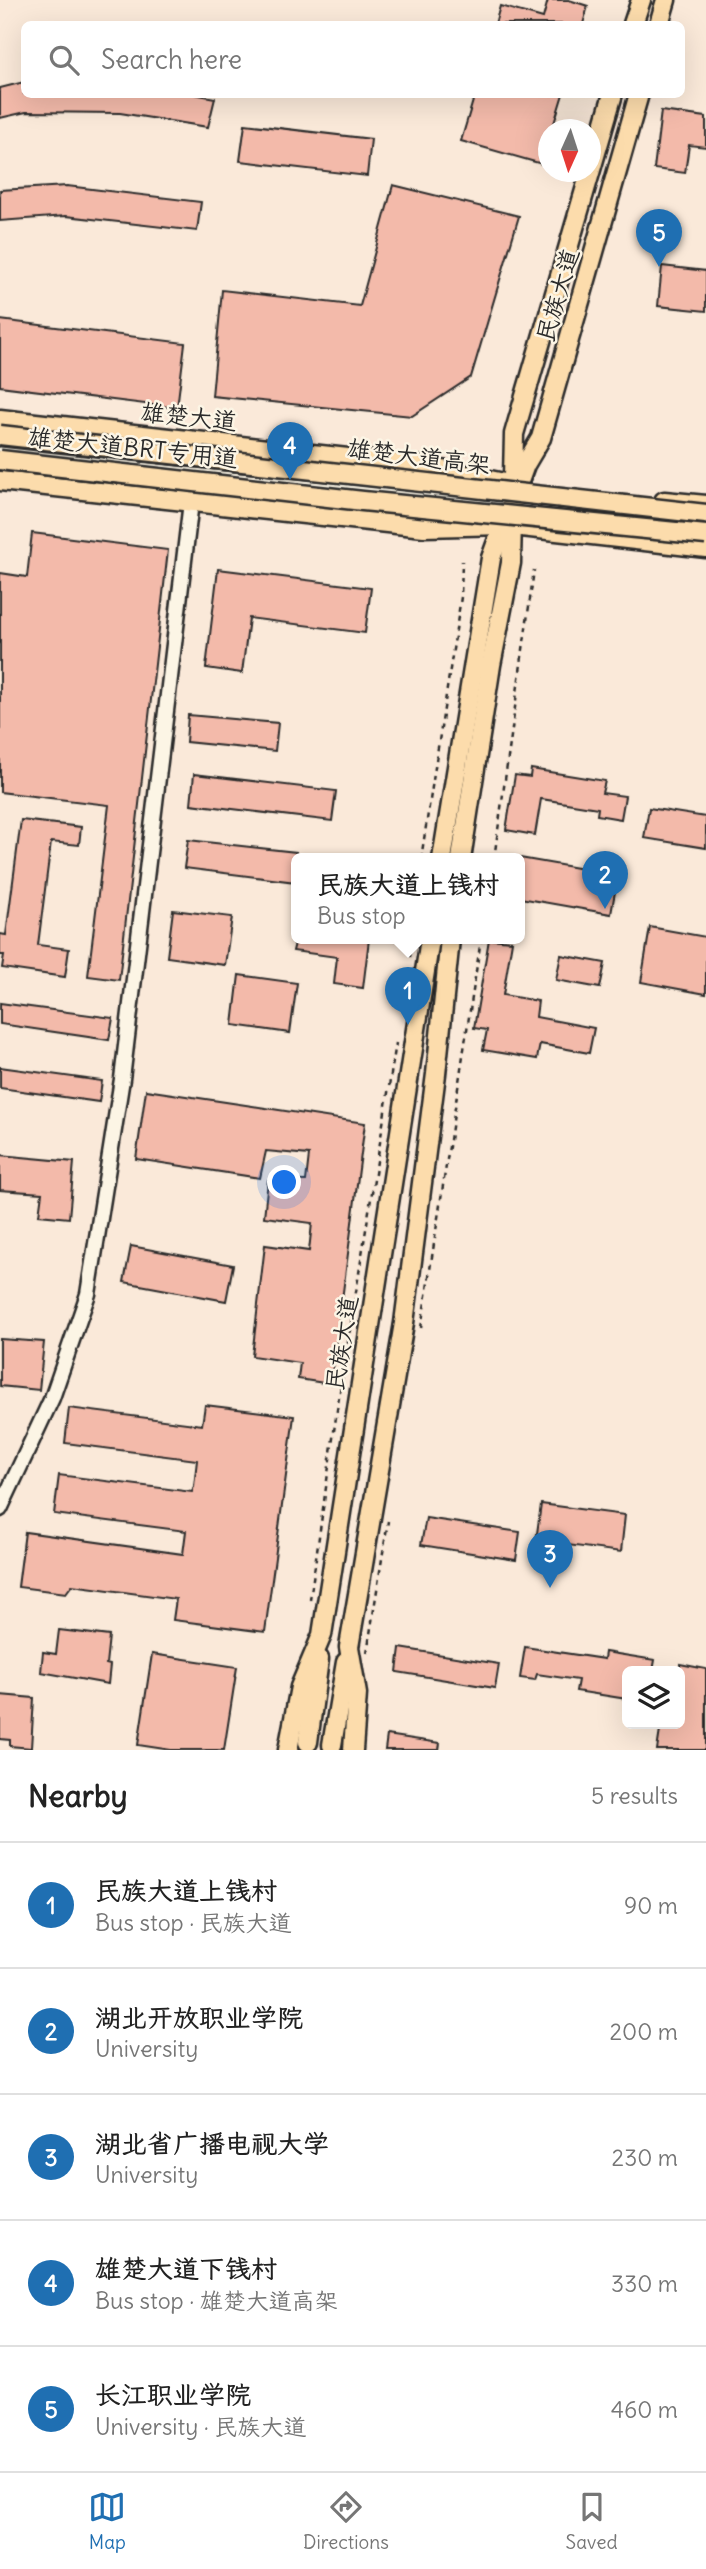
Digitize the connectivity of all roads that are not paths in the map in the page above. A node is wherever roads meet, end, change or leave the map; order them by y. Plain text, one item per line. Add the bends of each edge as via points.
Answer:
1 (640, 0) edge
2 (666, 0) edge
3 (634, 21) edge
4 (660, 21) edge
5 (612, 98) edge
6 (638, 98) edge
7 (0, 419) edge
8 (0, 435) edge
9 (0, 450) edge
10 (0, 460) edge
11 (0, 481) edge
12 (515, 486) junction
13 (191, 502) junction
14 (512, 505) junction
15 (706, 505) edge
16 (701, 525) edge
17 (508, 526) junction
18 (706, 548) edge
19 (443, 853) edge
20 (462, 853) edge
21 (429, 944) edge
22 (449, 944) edge
23 (0, 1509) edge
24 (322, 1635) junction
25 (349, 1647) junction
26 (308, 1742) dead end
27 (332, 1745) dead end
28 (288, 1750) edge
29 (353, 1750) edge

1 - 3 main road
2 - 4 main road
5 - 12 main road, 民族大道 via 514,434
6 - 12 main road, 民族大道 via 541,438
7 - 12 main road, 雄楚大道 via 428,467
8 - 16 main road, 雄楚大道高架, bridge
9 - 14 lane, 雄楚大道BRT专用道
10 - 16 main road, 雄楚大道高架, bridge via 363,501
11 - 13 main road
12 - 14 main road, 民族大道
12 - 15 main road, 雄楚大道
13 - 17 main road via 424,527
13 - 23 street via 122,1079 88,1294 52,1398
14 - 16 lane, 雄楚大道BRT专用道
14 - 17 main road, 民族大道
17 - 18 main road
17 - 19 main road, 民族大道 via 491,558
17 - 20 main road, 民族大道 via 512,563
21 - 24 main road, 民族大道
22 - 25 main road via 404,1323
24 - 26 main road
24 - 28 main road, 民族大道 via 300,1687
25 - 27 main road
25 - 29 main road via 357,1694

